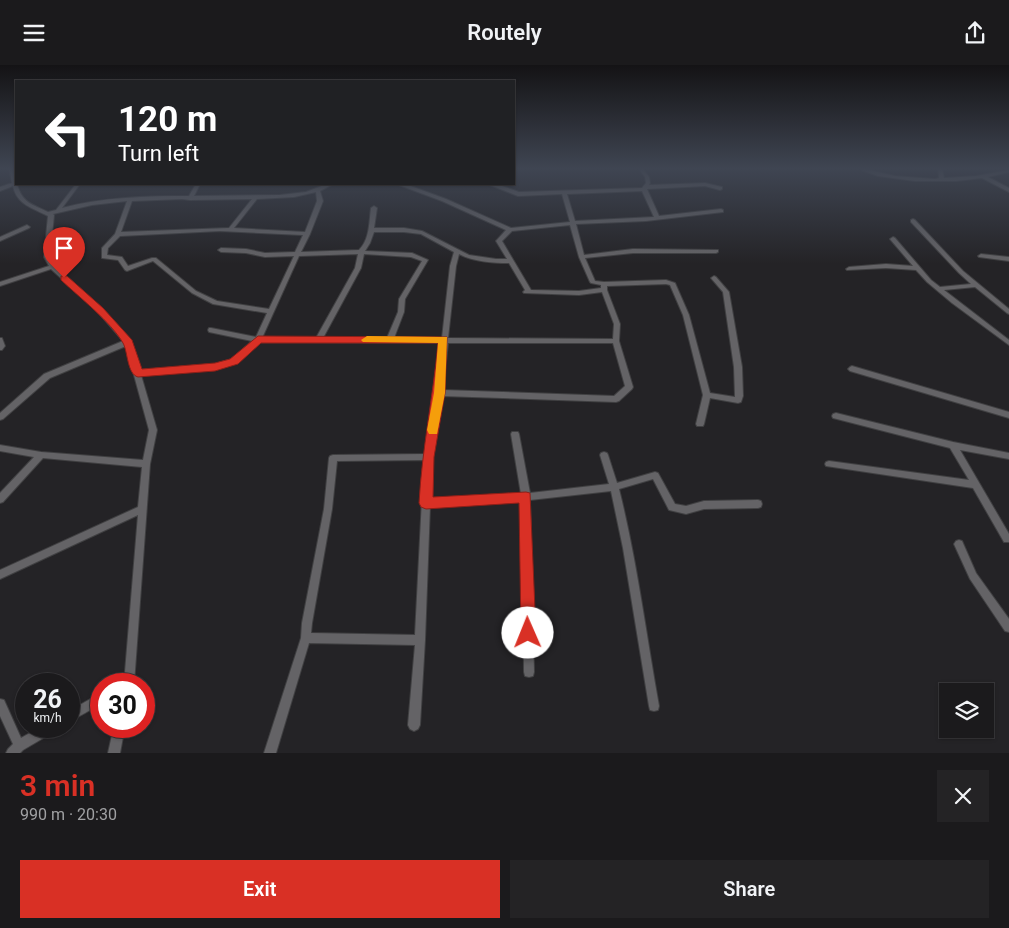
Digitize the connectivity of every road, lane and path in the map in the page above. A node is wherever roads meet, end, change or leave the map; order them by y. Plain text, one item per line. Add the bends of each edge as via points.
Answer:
1 (23, 200) edge
2 (66, 200) edge
3 (123, 200) edge
4 (130, 200) edge
5 (253, 200) edge
6 (320, 200) edge
7 (444, 200) edge
8 (566, 200) edge
9 (651, 200) edge
10 (374, 208) dead end
11 (58, 210) junction
12 (720, 211) dead end
13 (49, 213) junction
14 (657, 217) junction
15 (913, 221) dead end
16 (573, 223) junction
17 (27, 227) dead end
18 (230, 230) junction
19 (510, 230) junction
20 (371, 231) junction
21 (307, 233) junction
22 (118, 235) junction
23 (0, 239) edge
24 (893, 239) dead end
25 (221, 250) dead end
26 (716, 251) dead end
27 (361, 252) junction
28 (457, 252) junction
29 (298, 254) junction
30 (981, 256) dead end
31 (582, 257) junction
32 (1009, 259) edge
33 (511, 261) junction
34 (52, 267) junction
35 (917, 268) junction
36 (849, 269) dead end
37 (714, 278) dead end
38 (0, 285) edge
39 (976, 285) junction
40 (604, 287) junction
41 (938, 289) junction
42 (270, 311) junction
43 (1009, 312) edge
44 (211, 330) dead end
45 (390, 339) junction
46 (0, 340) edge
47 (258, 340) junction
48 (318, 340) junction
49 (443, 340) junction
50 (616, 341) junction
51 (128, 342) junction
52 (1009, 343) edge
53 (0, 348) edge
54 (852, 369) dead end
55 (138, 373) junction
56 (439, 393) junction
57 (707, 395) junction
58 (1009, 415) edge
59 (836, 416) dead end
60 (0, 417) edge
61 (700, 423) dead end
62 (515, 434) dead end
63 (953, 445) junction
64 (0, 448) edge
65 (41, 455) junction
66 (604, 455) dead end
67 (1009, 456) edge
68 (428, 457) junction
69 (146, 464) junction
70 (829, 464) dead end
71 (976, 485) junction
72 (615, 487) junction
73 (526, 497) junction
74 (0, 499) edge
75 (426, 503) junction
76 (758, 504) dead end
77 (142, 509) junction
78 (1007, 539) dead end
79 (959, 544) dead end
80 (0, 575) edge
81 (1009, 627) edge
82 (306, 638) junction
83 (420, 640) junction
84 (529, 672) dead end
85 (129, 673) edge
86 (0, 704) edge
87 (654, 706) dead end
88 (414, 725) dead end
89 (34, 738) edge
90 (117, 738) edge
91 (16, 750) edge
92 (114, 753) edge
93 (270, 753) edge

1 - 13 street
2 - 11 street
3 - 11 street
4 - 22 street
5 - 18 street
6 - 21 street
7 - 19 street
8 - 16 street
9 - 14 street
10 - 20 street
11 - 13 street
12 - 14 street
13 - 34 street via 52,225 48,257
14 - 16 street
15 - 39 street
16 - 19 street
16 - 31 street
17 - 23 street
18 - 21 street
18 - 22 street
19 - 33 street via 499,241
20 - 27 street
20 - 28 street via 422,233
21 - 29 street
22 - 42 street via 105,248 104,257 120,258 127,269 154,259 194,292 215,303
24 - 35 street
25 - 29 street via 265,255
26 - 31 street via 634,251
27 - 29 street
27 - 45 street via 412,255 425,260 402,299 401,312
27 - 48 street via 358,268
28 - 33 street
28 - 49 street
29 - 42 street
30 - 32 street
31 - 40 street via 593,281
33 - 40 street via 527,292 580,293
34 - 38 street
34 - 51 street
35 - 36 street
35 - 41 street
37 - 57 street via 726,292 738,367 739,396 738,400
39 - 41 street
39 - 43 street
40 - 50 street via 617,325
40 - 57 street via 673,284 686,315
41 - 52 street
42 - 47 street
44 - 47 street
45 - 48 street
45 - 49 street
46 - 53 street
47 - 48 street
47 - 55 street via 234,361 215,367
49 - 50 street
49 - 56 street
50 - 56 street via 629,387 616,399
51 - 55 street
51 - 60 street via 47,376
54 - 58 street
55 - 69 street via 153,430
56 - 68 street
57 - 61 street
59 - 63 street
62 - 73 street
63 - 67 street
63 - 71 street
64 - 65 street
65 - 69 street
65 - 74 street
66 - 72 street
68 - 75 street
68 - 82 street via 333,458 328,509
69 - 77 street
70 - 71 street
71 - 78 street
72 - 73 street
72 - 76 street via 655,475 672,507 686,510 704,505
72 - 87 street via 634,575
73 - 75 street
73 - 84 street
75 - 83 street
77 - 80 street
77 - 85 street
79 - 81 street via 973,576
82 - 83 street
82 - 93 street
83 - 88 street
86 - 91 street
89 - 91 street
90 - 92 street

